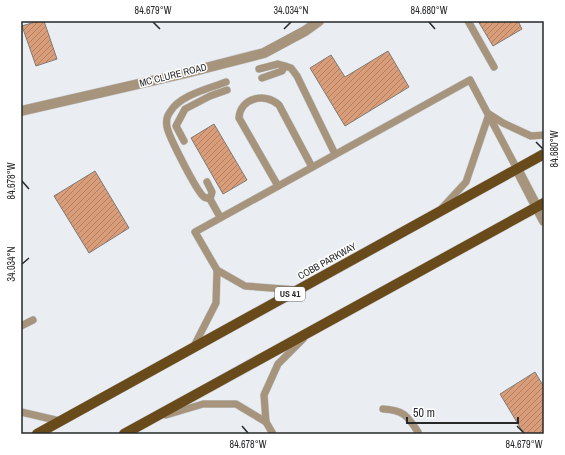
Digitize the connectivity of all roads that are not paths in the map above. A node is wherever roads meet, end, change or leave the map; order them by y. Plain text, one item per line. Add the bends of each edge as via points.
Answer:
1 (318, 21) edge
2 (468, 21) edge
3 (285, 66) junction
4 (494, 67) dead end
5 (259, 69) dead end
6 (262, 78) dead end
7 (226, 82) dead end
8 (228, 90) dead end
9 (21, 111) edge
10 (489, 114) junction
11 (544, 135) edge
12 (184, 141) dead end
13 (336, 154) junction
14 (544, 154) edge
15 (312, 167) junction
16 (517, 169) junction
17 (207, 182) dead end
18 (278, 186) junction
19 (210, 199) junction
20 (540, 205) edge
21 (437, 214) junction
22 (220, 217) junction
23 (544, 221) edge
24 (218, 270) junction
25 (298, 290) junction
26 (33, 320) dead end
27 (21, 326) edge
28 (311, 331) junction
29 (193, 348) junction
30 (383, 409) dead end
31 (21, 412) edge
32 (154, 418) junction
33 (60, 421) junction
34 (266, 422) junction
35 (418, 432) dead end
36 (37, 434) edge
37 (124, 434) edge
38 (273, 434) edge

1 - 9 street, MC CLURE ROAD via 305,31 264,52 186,73
2 - 4 lane
3 - 5 lane via 278,64
3 - 6 lane via 282,71
3 - 13 lane via 291,68 297,76
7 - 19 lane via 182,99 169,112 167,119 172,142 198,188 204,197
8 - 12 lane via 185,109 176,126
10 - 11 lane via 531,136
10 - 13 lane via 470,80
10 - 16 lane
10 - 21 lane via 466,182
13 - 15 lane
14 - 16 main road, COBB PARKWAY / US 41
15 - 18 lane
15 - 18 lane via 274,101 267,97 243,105 239,118
16 - 20 street
16 - 21 main road, COBB PARKWAY / US 41
17 - 19 lane via 212,192
18 - 22 lane
19 - 22 lane
20 - 23 street
20 - 28 main road
21 - 25 main road, COBB PARKWAY / US 41
22 - 24 lane via 195,232
24 - 25 lane via 245,286
24 - 29 lane via 216,303
25 - 29 main road, COBB PARKWAY / US 41
26 - 27 lane
28 - 32 main road
28 - 34 lane via 278,364 264,395
29 - 33 main road, COBB PARKWAY / US 41
30 - 35 lane via 397,410 409,418
31 - 33 lane
32 - 34 lane via 203,404 236,404
32 - 37 main road
33 - 36 main road, COBB PARKWAY / US 41
34 - 38 lane

